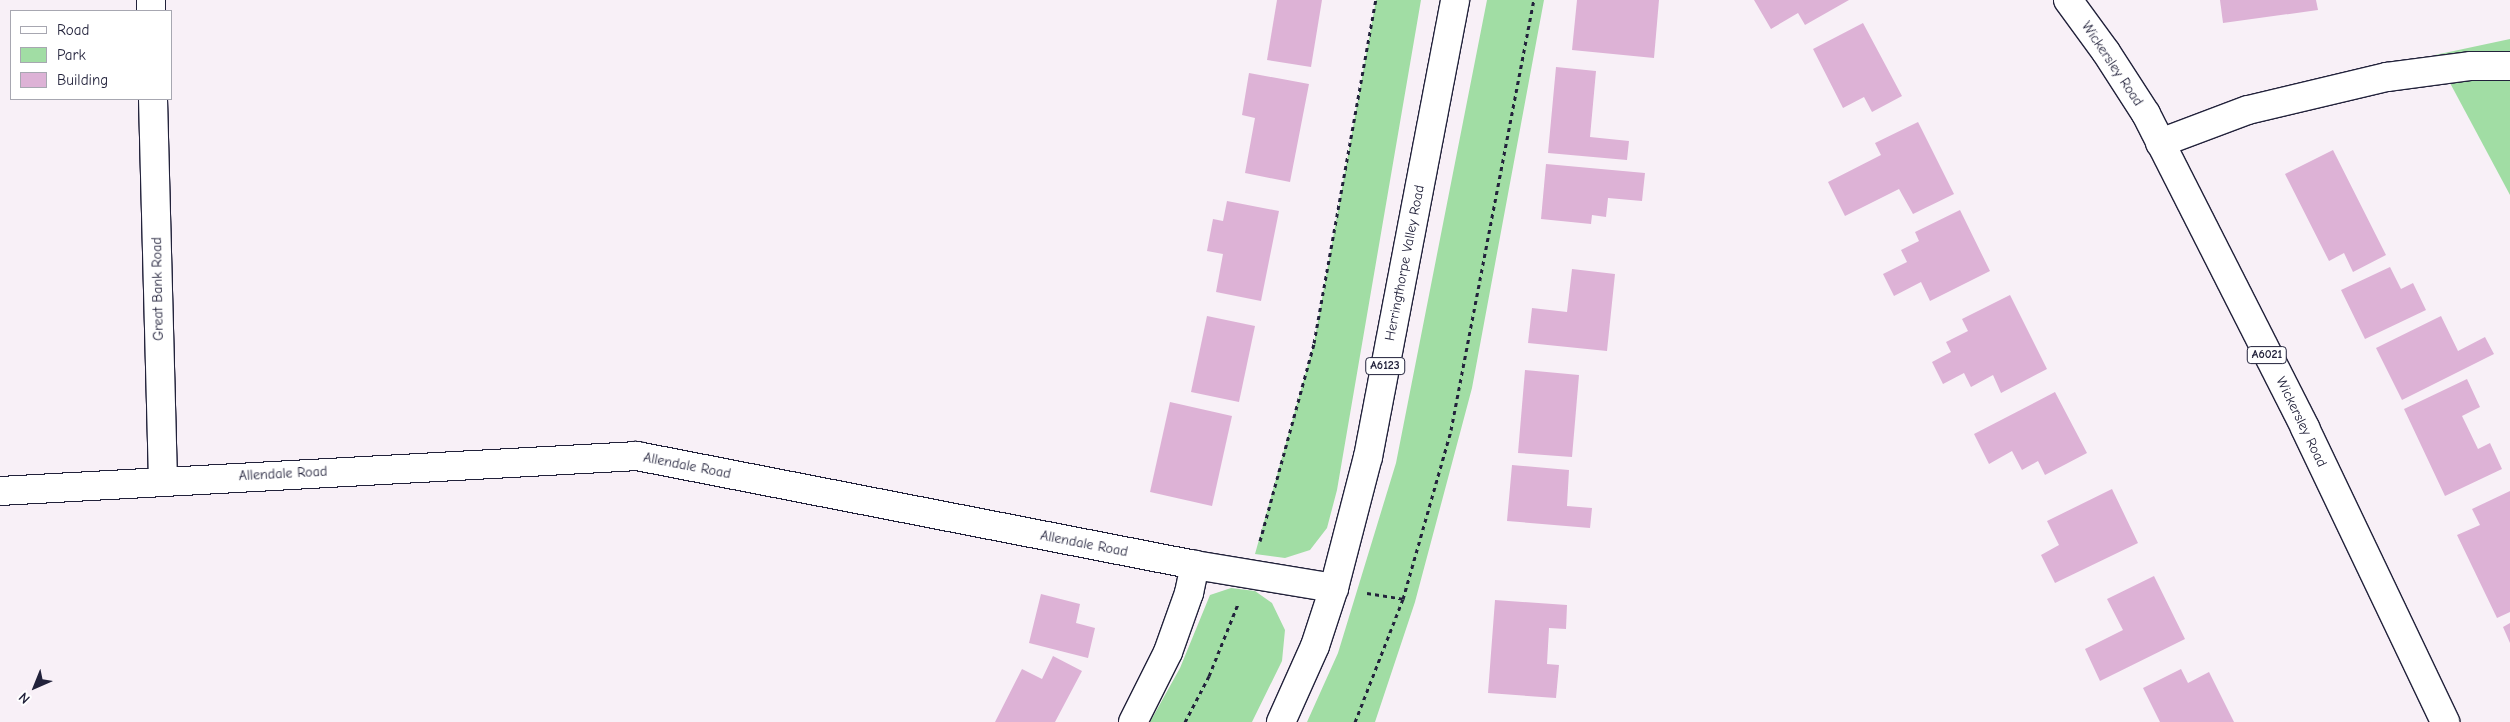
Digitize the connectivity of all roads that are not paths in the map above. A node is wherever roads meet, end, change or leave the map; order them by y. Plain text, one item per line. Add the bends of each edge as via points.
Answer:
1 (1455, 0) edge
2 (2068, 0) edge
3 (2510, 66) edge
4 (154, 100) edge
5 (2160, 143) junction
6 (163, 480) junction
7 (0, 491) edge
8 (1195, 565) junction
9 (1334, 588) junction
10 (1134, 722) edge
11 (1281, 722) edge
12 (2445, 722) edge

1 - 9 street, Herringthorpe Valley Road / A6123 via 1368,457
2 - 5 street, Wickersley Road / A6021 via 2106,52
3 - 5 street via 2471,66 2387,76 2248,110
4 - 6 street, Great Bank Road
5 - 12 street, Wickersley Road / A6021 via 2305,428
6 - 7 street, Allendale Road
6 - 8 street, Allendale Road via 637,456
8 - 9 street, Allendale Road
8 - 10 street via 1189,593 1168,652
9 - 11 street, Herringthorpe Valley Road / A6123 via 1314,646

